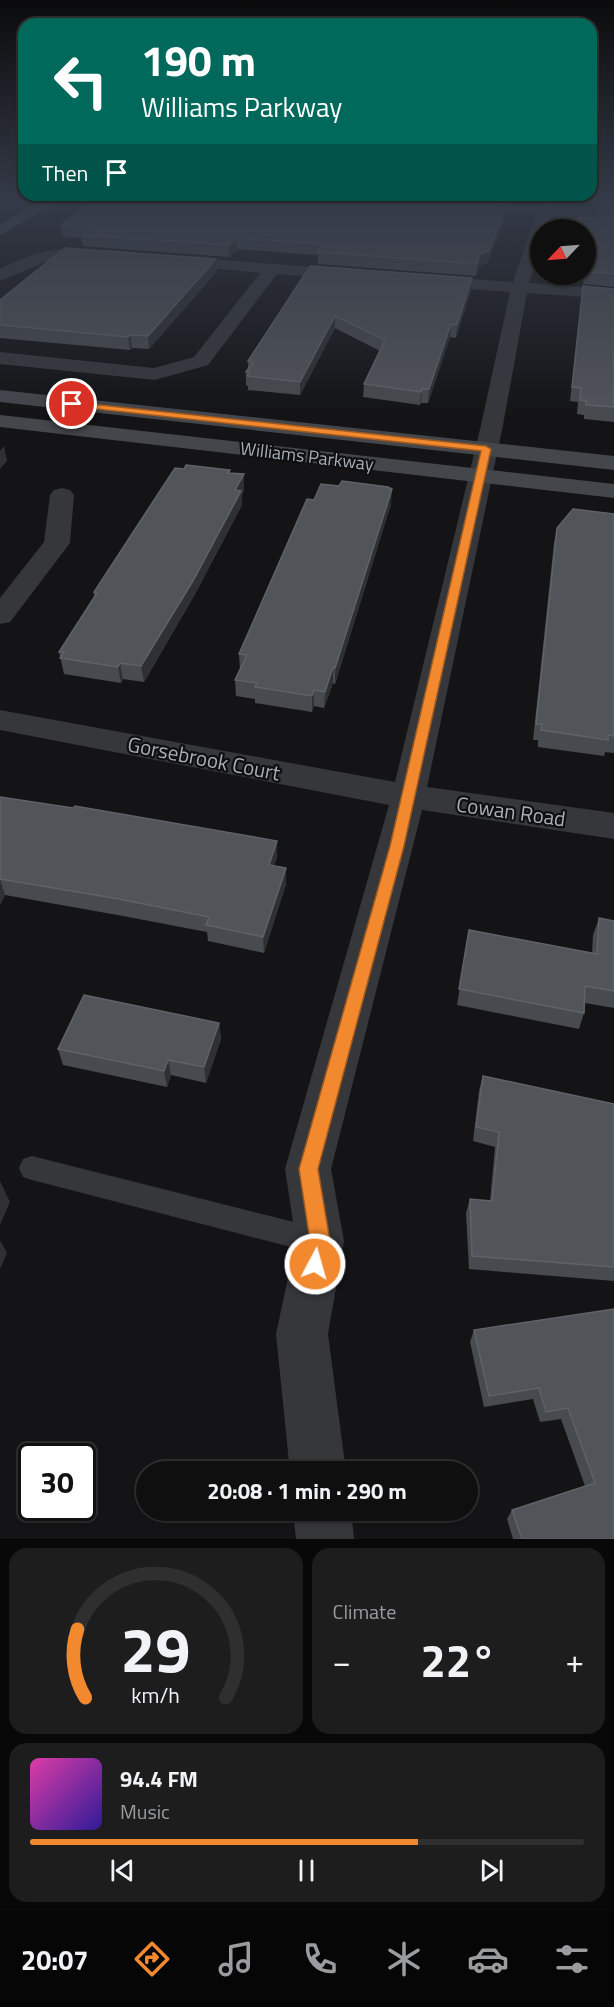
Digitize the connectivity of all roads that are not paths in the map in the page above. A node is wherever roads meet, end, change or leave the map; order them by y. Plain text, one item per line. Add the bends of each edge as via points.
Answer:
1 (270, 272) edge
2 (309, 272) edge
3 (525, 272) edge
4 (364, 276) edge
5 (411, 280) edge
6 (519, 288) junction
7 (614, 294) edge
8 (0, 358) edge
9 (0, 396) edge
10 (0, 421) edge
11 (483, 462) junction
12 (614, 463) edge
13 (614, 491) edge
14 (62, 495) dead end
15 (0, 616) edge
16 (0, 720) edge
17 (408, 796) junction
18 (614, 826) edge
19 (32, 1168) dead end
20 (320, 1241) junction
21 (317, 1461) edge
22 (323, 1521) edge
23 (325, 1539) edge

1 - 8 street via 201,361 154,374
2 - 4 street
3 - 6 street
5 - 6 street
6 - 7 street
6 - 11 street
9 - 11 main road, Williams Parkway
10 - 11 main road, Williams Parkway
11 - 12 main road, Williams Parkway
11 - 13 main road, Williams Parkway
11 - 17 street
14 - 15 street via 57,543
16 - 17 street, Gorsebrook Court
17 - 18 street, Cowan Road
17 - 20 street via 308,1169
19 - 20 lane
20 - 21 street via 302,1334
22 - 23 street

